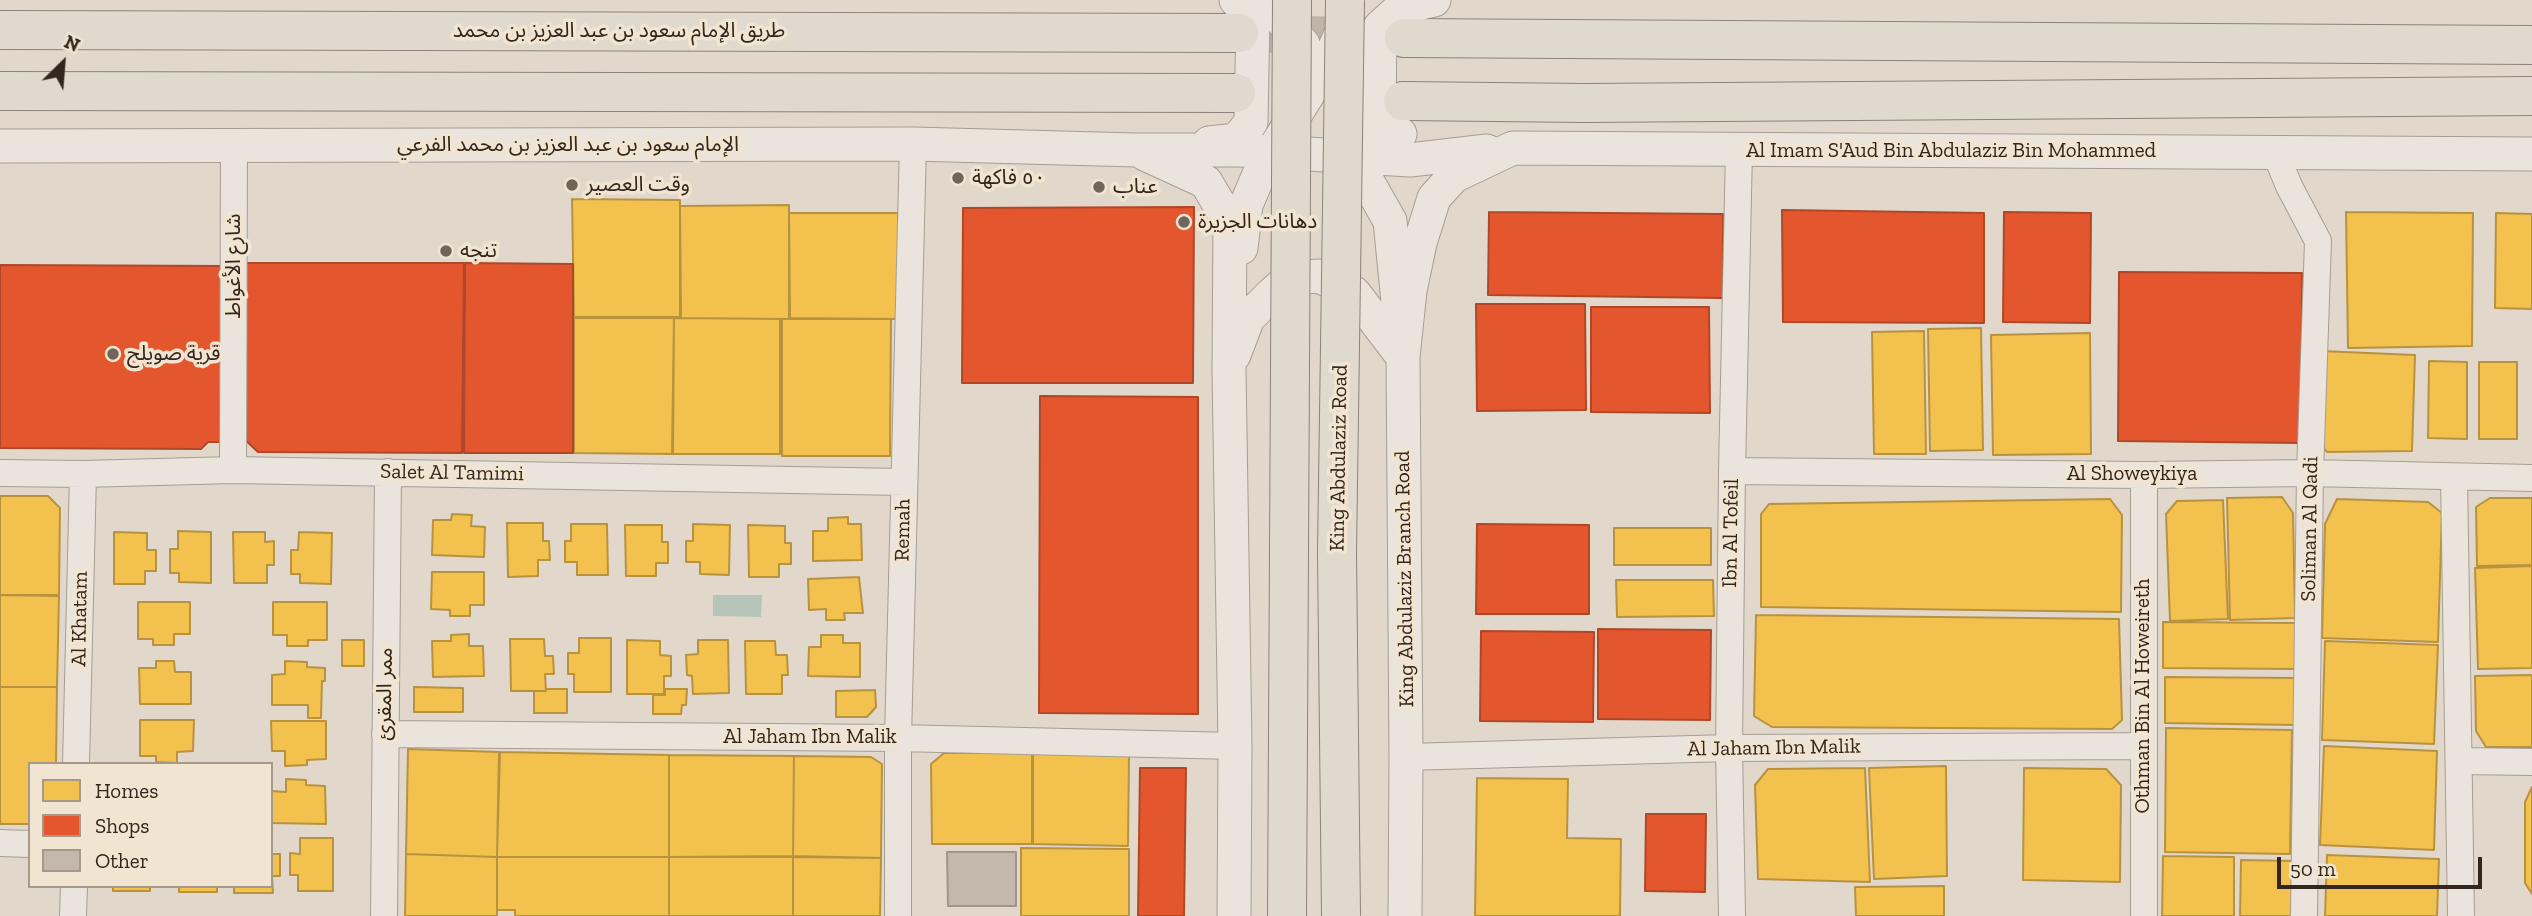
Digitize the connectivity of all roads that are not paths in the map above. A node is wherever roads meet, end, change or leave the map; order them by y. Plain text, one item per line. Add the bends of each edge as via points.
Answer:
1 (1264, 0) edge
2 (1290, 0) edge
3 (1338, 0) edge
4 (1345, 0) edge
5 (1356, 0) edge
6 (1434, 0) edge
7 (1237, 16) edge
8 (0, 30) edge
9 (1404, 38) tunnel mouth
10 (2532, 45) edge
11 (1322, 59) junction
12 (0, 92) edge
13 (1236, 93) dead end
14 (2532, 96) edge
15 (1404, 101) dead end
16 (914, 144) junction
17 (0, 146) edge
18 (234, 146) junction
19 (1513, 148) junction
20 (1136, 150) junction
21 (1739, 150) junction
22 (1256, 151) junction
23 (2275, 152) junction
24 (2532, 154) edge
25 (1353, 156) junction
26 (1410, 160) junction
27 (1420, 243) joint
28 (1403, 357) junction
29 (1229, 369) junction
30 (233, 470) junction
31 (1732, 471) junction
32 (388, 472) junction
33 (0, 473) edge
34 (2310, 473) junction
35 (83, 474) junction
36 (2144, 475) junction
37 (2454, 477) junction
38 (2532, 478) edge
39 (904, 482) junction
40 (385, 734) junction
41 (898, 738) junction
42 (1235, 746) junction
43 (2143, 746) junction
44 (1729, 748) junction
45 (1406, 757) junction
46 (2459, 761) junction
47 (76, 762) edge
48 (2532, 762) edge
49 (0, 843) edge
50 (28, 844) edge
51 (74, 888) edge
52 (73, 916) edge
53 (384, 916) edge
54 (898, 916) edge
55 (1234, 916) edge
56 (1287, 916) edge
57 (1341, 916) edge
58 (1405, 916) edge
59 (1732, 916) edge
60 (2144, 916) edge
61 (2304, 916) edge
62 (2461, 916) edge

1 - 11 street
2 - 11 street
2 - 56 main road, bridge
3 - 11 street
4 - 57 main road, King Abdulaziz Road, bridge via 1337,553
5 - 11 street
6 - 19 street via 1401,8 1380,27 1379,116 1408,139
7 - 8 main road, طريق الإمام سعود بن عبد العزيز بن محمد
7 - 20 street via 1253,18 1251,122 1237,140
9 - 10 main road
11 - 22 street via 1255,139
11 - 25 street
11 - 26 street via 1376,142
12 - 13 main road
14 - 15 main road
16 - 18 street, الإمام سعود بن عبد العزيز بن محمد الفرعي
16 - 20 street, الإمام سعود بن عبد العزيز بن محمد الفرعي
16 - 39 street, Remah
17 - 18 street, الإمام سعود بن عبد العزيز بن محمد الفرعي
18 - 30 street, شارع الأغواط
19 - 21 street, Al Imam S'Aud Bin Abdulaziz Bin Mohammed
19 - 26 street
19 - 27 street, Al Imam S'Aud Bin Abdulaziz Bin Mohammed via 1454,176 1434,198
20 - 22 street
20 - 29 street via 1206,182 1230,223
21 - 23 street, Al Imam S'Aud Bin Abdulaziz Bin Mohammed
21 - 31 street, Ibn Al Tofeil
22 - 25 street
22 - 29 street via 1261,172 1246,205
23 - 24 street, Al Imam S'Aud Bin Abdulaziz Bin Mohammed
23 - 34 street, Soliman Al Qadi via 2318,241
25 - 26 street
25 - 28 street via 1390,221
27 - 28 street, King Abdulaziz Branch Road
28 - 29 street via 1354,293 1308,276 1290,278 1248,318
28 - 45 street, King Abdulaziz Branch Road
29 - 42 street
30 - 32 street, Salet Al Tamimi
30 - 35 street, Salet Al Tamimi
31 - 36 street, Al Showeykiya
31 - 44 street, Ibn Al Tofeil
32 - 39 street, Salet Al Tamimi
32 - 40 street, ممر المقرئ
33 - 35 street, Salet Al Tamimi
34 - 36 street, Al Showeykiya
34 - 37 street, Al Showeykiya
34 - 61 street, Soliman Al Qadi
35 - 47 street, Al Khatam
36 - 43 street, Othman Bin Al Howeireth
37 - 38 street, Al Showeykiya
37 - 46 street
39 - 41 street, Remah
40 - 41 street, Al Jaham Ibn Malik
40 - 53 street, ممر المقرئ
41 - 42 street, Al Jaham Ibn Malik
41 - 54 street, Remah
42 - 55 street
43 - 44 street, Al Jaham Ibn Malik
43 - 60 street, Othman Bin Al Howeireth
44 - 45 street, Al Jaham Ibn Malik
44 - 59 street, Ibn Al Tofeil
45 - 58 street, King Abdulaziz Branch Road
46 - 48 street
46 - 62 street
49 - 50 street
51 - 52 street

